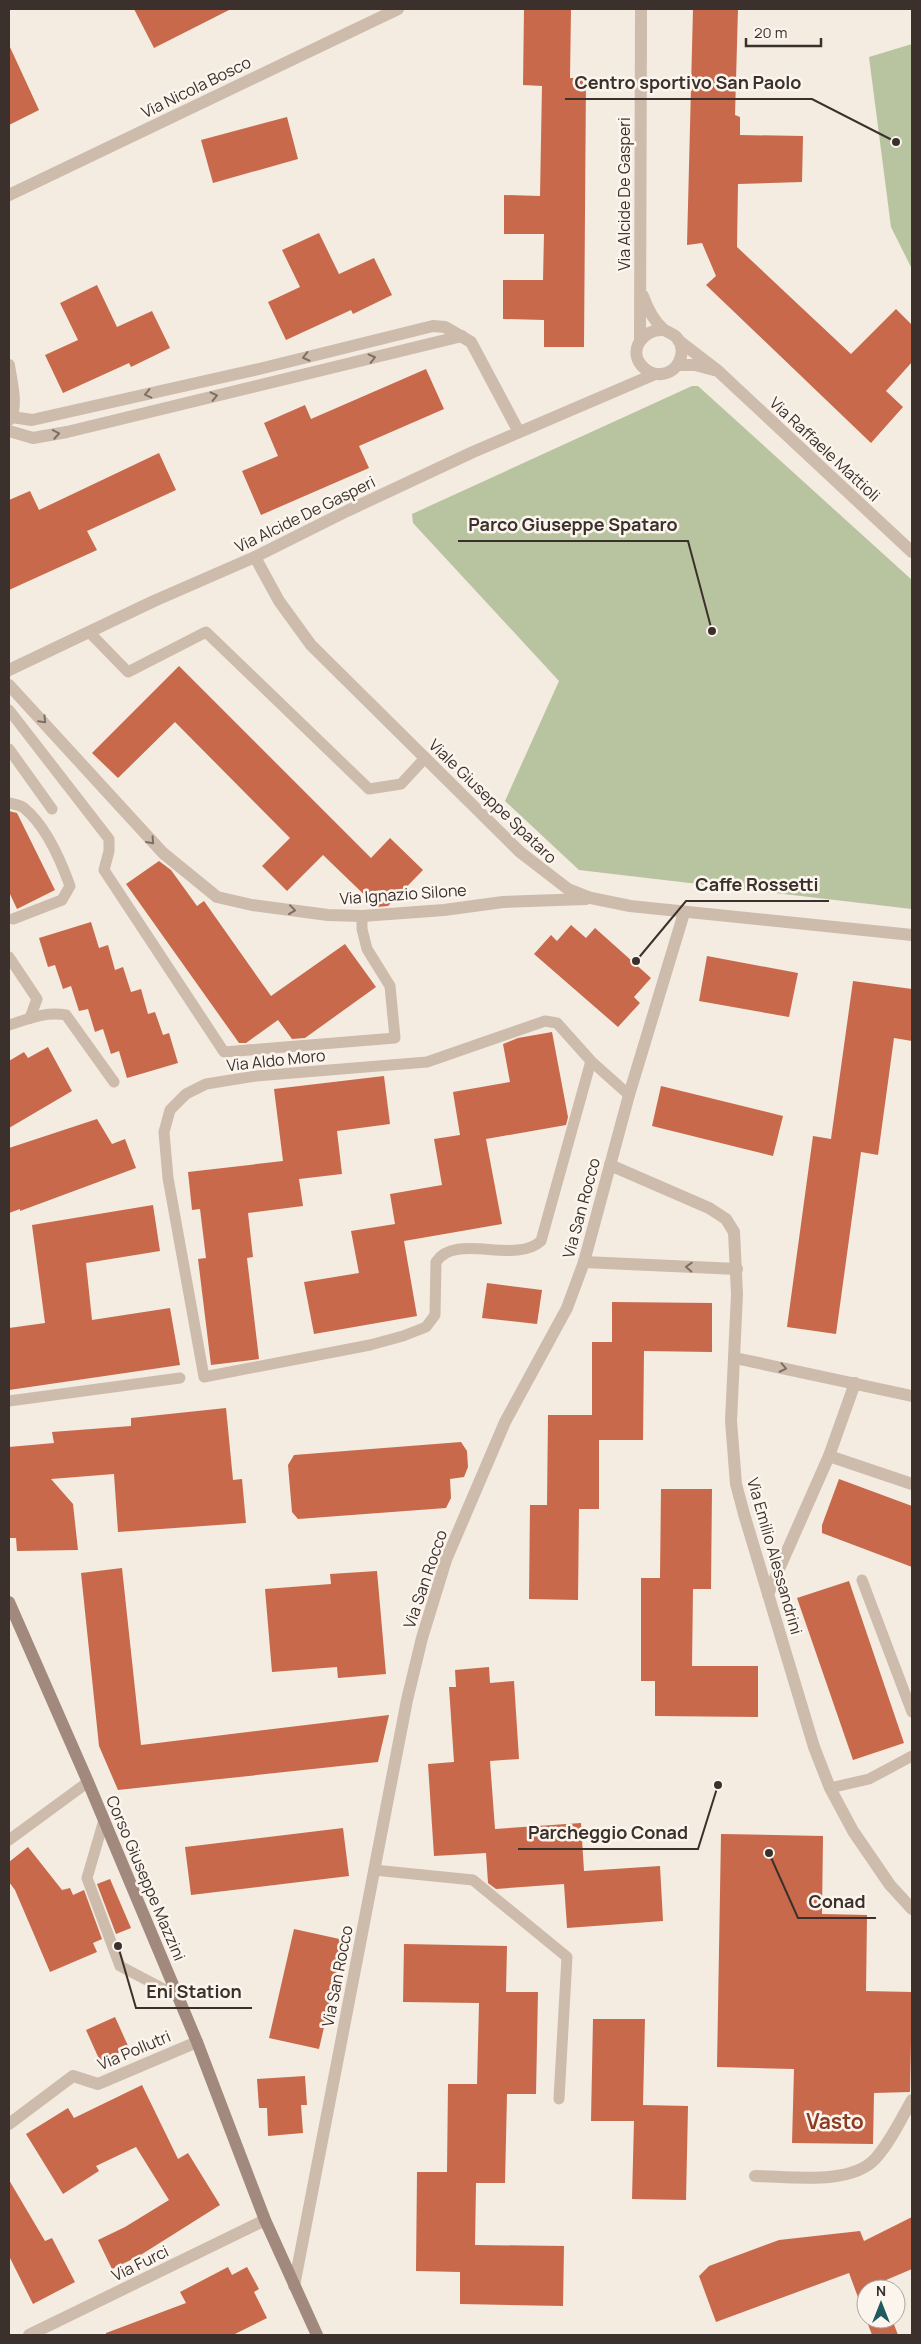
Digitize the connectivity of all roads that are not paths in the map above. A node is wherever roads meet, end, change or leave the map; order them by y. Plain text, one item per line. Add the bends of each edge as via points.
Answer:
1 (398, 9) edge
2 (641, 9) edge
3 (9, 195) edge
4 (640, 289) junction
5 (664, 330) junction
6 (458, 334) junction
7 (640, 340) junction
8 (678, 340) junction
9 (637, 357) junction
10 (9, 365) edge
11 (678, 365) junction
12 (716, 370) junction
13 (244, 372) junction
14 (655, 374) junction
15 (248, 388) junction
16 (617, 390) junction
17 (125, 399) junction
18 (130, 416) junction
19 (10, 418) edge
20 (9, 431) edge
21 (519, 432) junction
22 (912, 552) edge
23 (255, 557) junction
24 (89, 632) junction
25 (9, 670) edge
26 (9, 685) edge
27 (9, 710) edge
28 (9, 749) edge
29 (424, 758) junction
30 (9, 803) edge
31 (52, 809) dead end
32 (591, 898) junction
33 (684, 913) junction
34 (362, 916) junction
35 (13, 919) dead end
36 (912, 935) edge
37 (9, 957) edge
38 (30, 1018) junction
39 (9, 1025) edge
40 (592, 1061) junction
41 (114, 1082) dead end
42 (629, 1095) junction
43 (610, 1165) junction
44 (584, 1262) junction
45 (737, 1269) junction
46 (735, 1358) junction
47 (180, 1378) dead end
48 (855, 1383) junction
49 (912, 1396) edge
50 (9, 1401) edge
51 (829, 1456) junction
52 (912, 1484) edge
53 (862, 1580) dead end
54 (768, 1594) junction
55 (9, 1602) edge
56 (912, 1712) edge
57 (912, 1756) edge
58 (88, 1782) junction
59 (830, 1788) junction
60 (104, 1820) junction
61 (9, 1840) edge
62 (374, 1870) junction
63 (912, 1909) edge
64 (177, 1996) junction
65 (197, 2042) junction
66 (559, 2099) dead end
67 (912, 2100) edge
68 (9, 2124) edge
69 (755, 2176) dead end
70 (265, 2220) junction
71 (294, 2286) junction
72 (28, 2335) edge
73 (316, 2335) edge

1 - 3 street, Via Nicola Bosco
2 - 4 street, Via Alcide De Gasperi
4 - 5 street, Via Alcide De Gasperi via 654,319
4 - 7 street, Via Alcide De Gasperi
5 - 7 street via 653,330
5 - 8 street
6 -> 13 street via 433,326
15 -> 6 street
6 - 21 street via 476,349
7 - 9 street
8 - 11 street via 682,353
8 - 12 street, Via Raffaele Mattioli
9 - 14 street via 644,368
9 - 16 street via 628,378
10 - 19 street via 13,409
11 - 12 street
11 - 14 street via 667,373
12 - 22 street, Via Raffaele Mattioli
13 - 15 street
13 -> 17 street
14 - 16 street, Via Alcide De Gasperi
18 -> 15 street
16 - 21 street, Via Alcide De Gasperi
17 - 18 street
17 - 19 street via 32,420
20 -> 18 street via 33,438
21 - 23 street, Via Alcide De Gasperi
23 - 24 street, Via Alcide De Gasperi
23 - 29 street, Viale Giuseppe Spataro via 279,601 311,645
24 - 25 street, Via Alcide De Gasperi
24 - 29 lane via 128,672 206,632 369,789 401,784
26 -> 34 street, Via Ignazio Silone via 162,853 217,897 328,915
27 - 34 lane via 109,839 104,870 224,1052 395,1038 390,986 367,950
28 - 31 lane
29 - 32 street, Viale Giuseppe Spataro via 520,852 568,889
30 - 35 lane via 22,806 35,819 62,863 70,886 62,900
32 - 33 street, Viale Giuseppe Spataro
32 - 34 street, Via Ignazio Silone via 504,902
33 - 36 street, Viale Giuseppe Spataro
33 - 42 street, Via San Rocco
37 - 38 lane via 37,999
38 - 39 lane
38 - 41 lane via 54,1013 66,1015
40 - 40 lane, Via Aldo Moro via 557,1024 545,1021 427,1062 256,1076 206,1084 186,1094 170,1110 164,1132 168,1178 204,1377 370,1345 426,1327 435,1315 436,1262 441,1255 457,1249 486,1251 534,1247 541,1241
40 - 42 lane, Via Aldo Moro
42 - 43 street, Via San Rocco
43 - 44 street, Via San Rocco
43 - 45 street, Via Emilio Alessandrini via 709,1208 726,1220 734,1232
45 -> 44 street
44 - 62 street, Via San Rocco via 567,1308 505,1422 446,1560 406,1700
45 - 46 street, Via Emilio Alessandrini
46 -> 48 street
46 - 54 street, Via Emilio Alessandrini via 731,1421 736,1484
47 - 50 lane
48 - 49 street
48 - 51 street
51 - 52 street
51 - 54 street
53 - 56 lane
54 - 59 street, Via Emilio Alessandrini via 814,1747
55 - 58 main road, Corso Giuseppe Mazzini
57 - 59 lane via 869,1779
58 - 60 main road, Corso Giuseppe Mazzini
58 - 61 lane
59 - 63 street, Via Emilio Alessandrini via 852,1831 890,1885
60 - 64 main road, Corso Giuseppe Mazzini
60 - 64 lane via 87,1878 120,1966
62 - 66 lane via 473,1880 567,1958
62 - 71 street, Via San Rocco
64 - 65 main road, Corso Giuseppe Mazzini
65 - 68 street, Via Pollutri via 98,2084 73,2076
65 - 70 main road, Corso Giuseppe Mazzini
67 - 69 street via 884,2147 865,2168 834,2177
70 - 71 main road, Corso Giuseppe Mazzini
70 - 72 street, Via Furci
71 - 73 main road, Corso Giuseppe Mazzini

